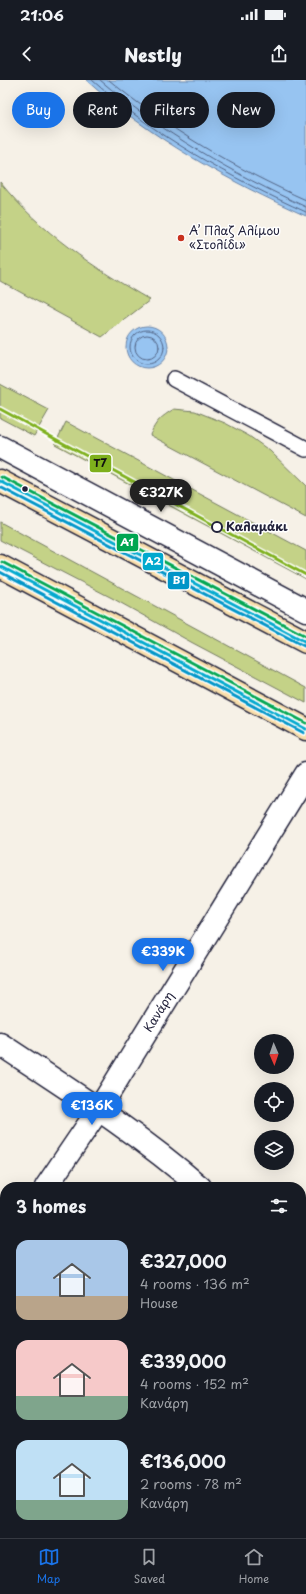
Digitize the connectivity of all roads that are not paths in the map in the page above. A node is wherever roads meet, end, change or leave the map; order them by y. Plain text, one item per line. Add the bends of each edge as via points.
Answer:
1 (174, 379) dead end
2 (0, 447) edge
3 (306, 449) edge
4 (0, 481) edge
5 (0, 566) edge
6 (306, 610) edge
7 (306, 642) edge
8 (306, 729) edge
9 (306, 774) edge
10 (0, 1044) edge
11 (98, 1109) junction
12 (49, 1182) edge
13 (194, 1182) edge

1 - 3 lane
2 - 6 street
4 - 7 highway
5 - 8 highway
9 - 11 street, Κανάρη
10 - 11 street
11 - 12 street, Κανάρη
11 - 13 street

